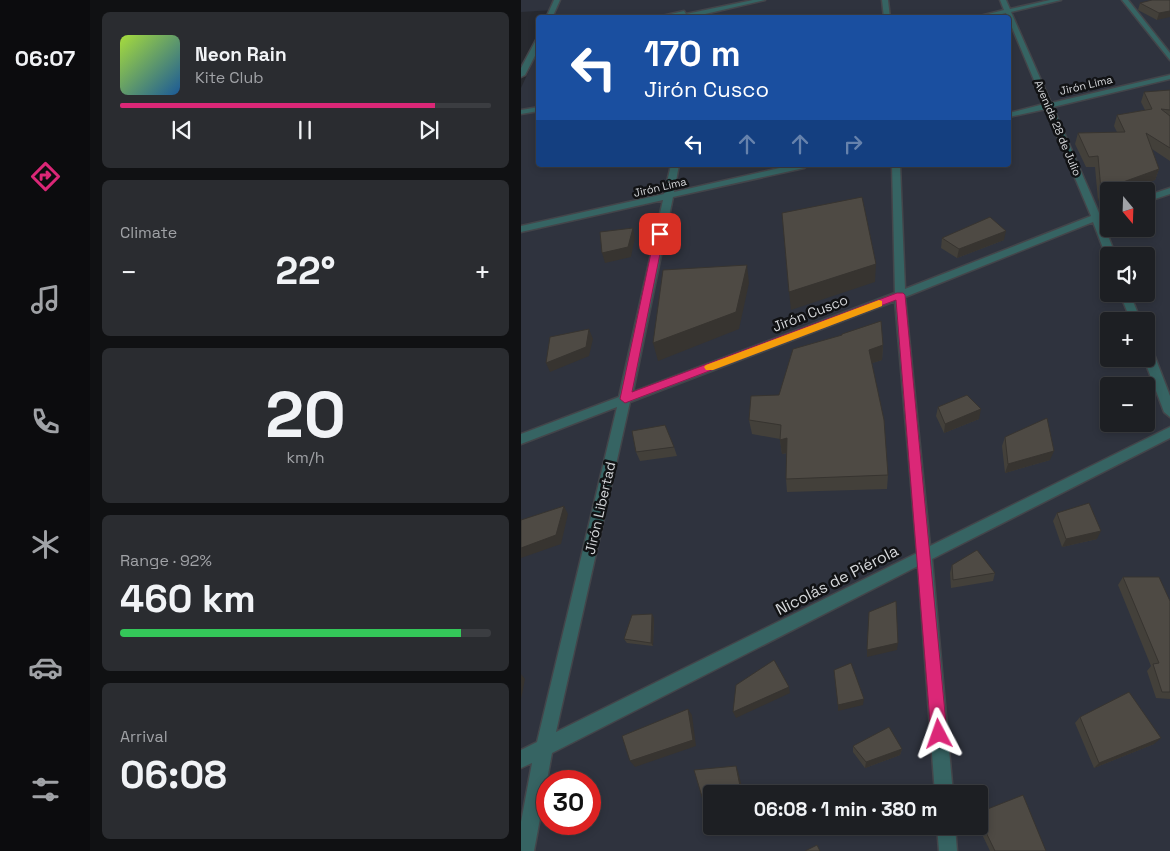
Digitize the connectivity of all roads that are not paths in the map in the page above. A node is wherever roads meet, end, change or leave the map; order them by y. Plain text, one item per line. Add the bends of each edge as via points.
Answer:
1 (557, 0) edge
2 (707, 0) edge
3 (762, 0) edge
4 (885, 0) edge
5 (1003, 0) edge
6 (1058, 0) edge
7 (1125, 0) edge
8 (1007, 11) junction
9 (705, 13) edge
10 (550, 15) edge
11 (685, 15) edge
12 (887, 15) edge
13 (989, 15) edge
14 (1009, 15) edge
15 (1011, 20) edge
16 (536, 44) edge
17 (530, 56) junction
18 (521, 58) edge
19 (1170, 58) edge
20 (521, 75) edge
21 (1170, 77) edge
22 (1049, 105) junction
23 (536, 110) edge
24 (521, 112) edge
25 (1011, 114) edge
26 (674, 167) edge
27 (795, 167) edge
28 (896, 167) edge
29 (1170, 191) edge
30 (1155, 196) edge
31 (667, 197) junction
32 (1100, 215) edge
33 (1096, 217) junction
34 (521, 229) edge
35 (1108, 247) edge
36 (900, 295) junction
37 (1153, 367) edge
38 (625, 399) junction
39 (1170, 412) edge
40 (1170, 432) edge
41 (521, 438) edge
42 (924, 555) junction
43 (544, 747) junction
44 (521, 760) edge
45 (943, 785) edge
46 (947, 835) edge
47 (525, 851) edge
48 (948, 851) edge

1 - 10 street
2 - 9 street
3 - 9 street
4 - 12 street
5 - 8 street, Avenida 28 de Julio
6 - 8 street
7 - 19 street
8 - 13 street
8 - 14 street, Avenida 28 de Julio
9 - 11 street
15 - 22 street, Avenida 28 de Julio
16 - 17 street
17 - 18 street
17 - 20 street
21 - 22 street, Jirón Lima
22 - 25 street, Jirón Lima
22 - 33 street, Avenida 28 de Julio
23 - 24 street
26 - 31 street, Jirón Libertad
27 - 31 street, Jirón Lima
28 - 36 street
29 - 30 street
31 - 34 street, Jirón Lima
31 - 38 street, Jirón Libertad
32 - 33 street, Jirón Cusco
33 - 35 street, Avenida 28 de Julio
33 - 36 street, Jirón Cusco
36 - 38 street, Jirón Cusco
36 - 42 street
37 - 39 street
38 - 41 street, Jirón Cusco
38 - 43 street, Jirón Libertad
40 - 42 street, Nicolás de Piérola
42 - 43 street, Nicolás de Piérola
42 - 45 street
43 - 44 street, Nicolás de Piérola
43 - 47 street, Jirón Libertad
46 - 48 street

